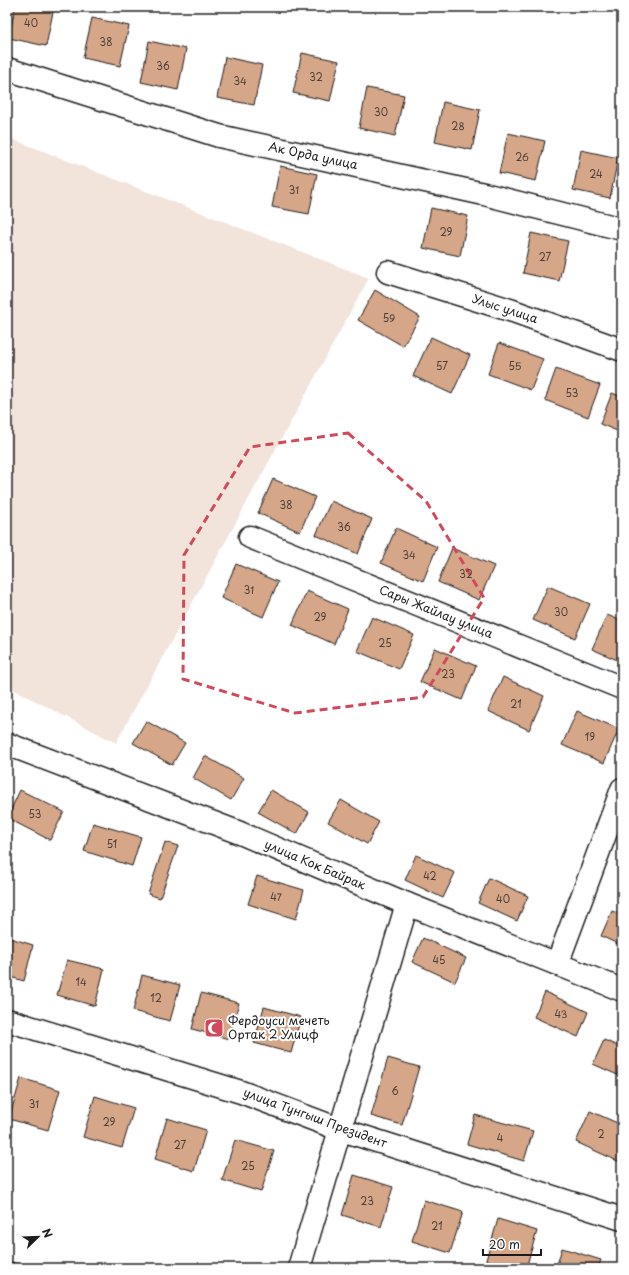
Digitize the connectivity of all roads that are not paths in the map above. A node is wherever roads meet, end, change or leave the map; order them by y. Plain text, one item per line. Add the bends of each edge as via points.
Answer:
1 (7, 69) edge
2 (622, 229) edge
3 (388, 272) dead end
4 (622, 350) edge
5 (250, 537) dead end
6 (622, 688) edge
7 (7, 744) edge
8 (622, 789) edge
9 (407, 904) junction
10 (557, 964) junction
11 (622, 990) edge
12 (7, 1020) edge
13 (339, 1129) junction
14 (622, 1219) edge
15 (299, 1268) edge

1 - 2 street, Ак Орда улица via 219,136 484,194
3 - 4 street, Улыс улица via 514,311
5 - 6 street, Сары Жайлау улица
7 - 9 street, улица Кок Байрак via 240,833
8 - 10 street
9 - 10 street, улица Кок Байрак
9 - 13 street
10 - 11 street, улица Кок Байрак
12 - 13 street, улица Тунгыш Президент via 241,1092
13 - 14 street, улица Тунгыш Президент
13 - 15 street

